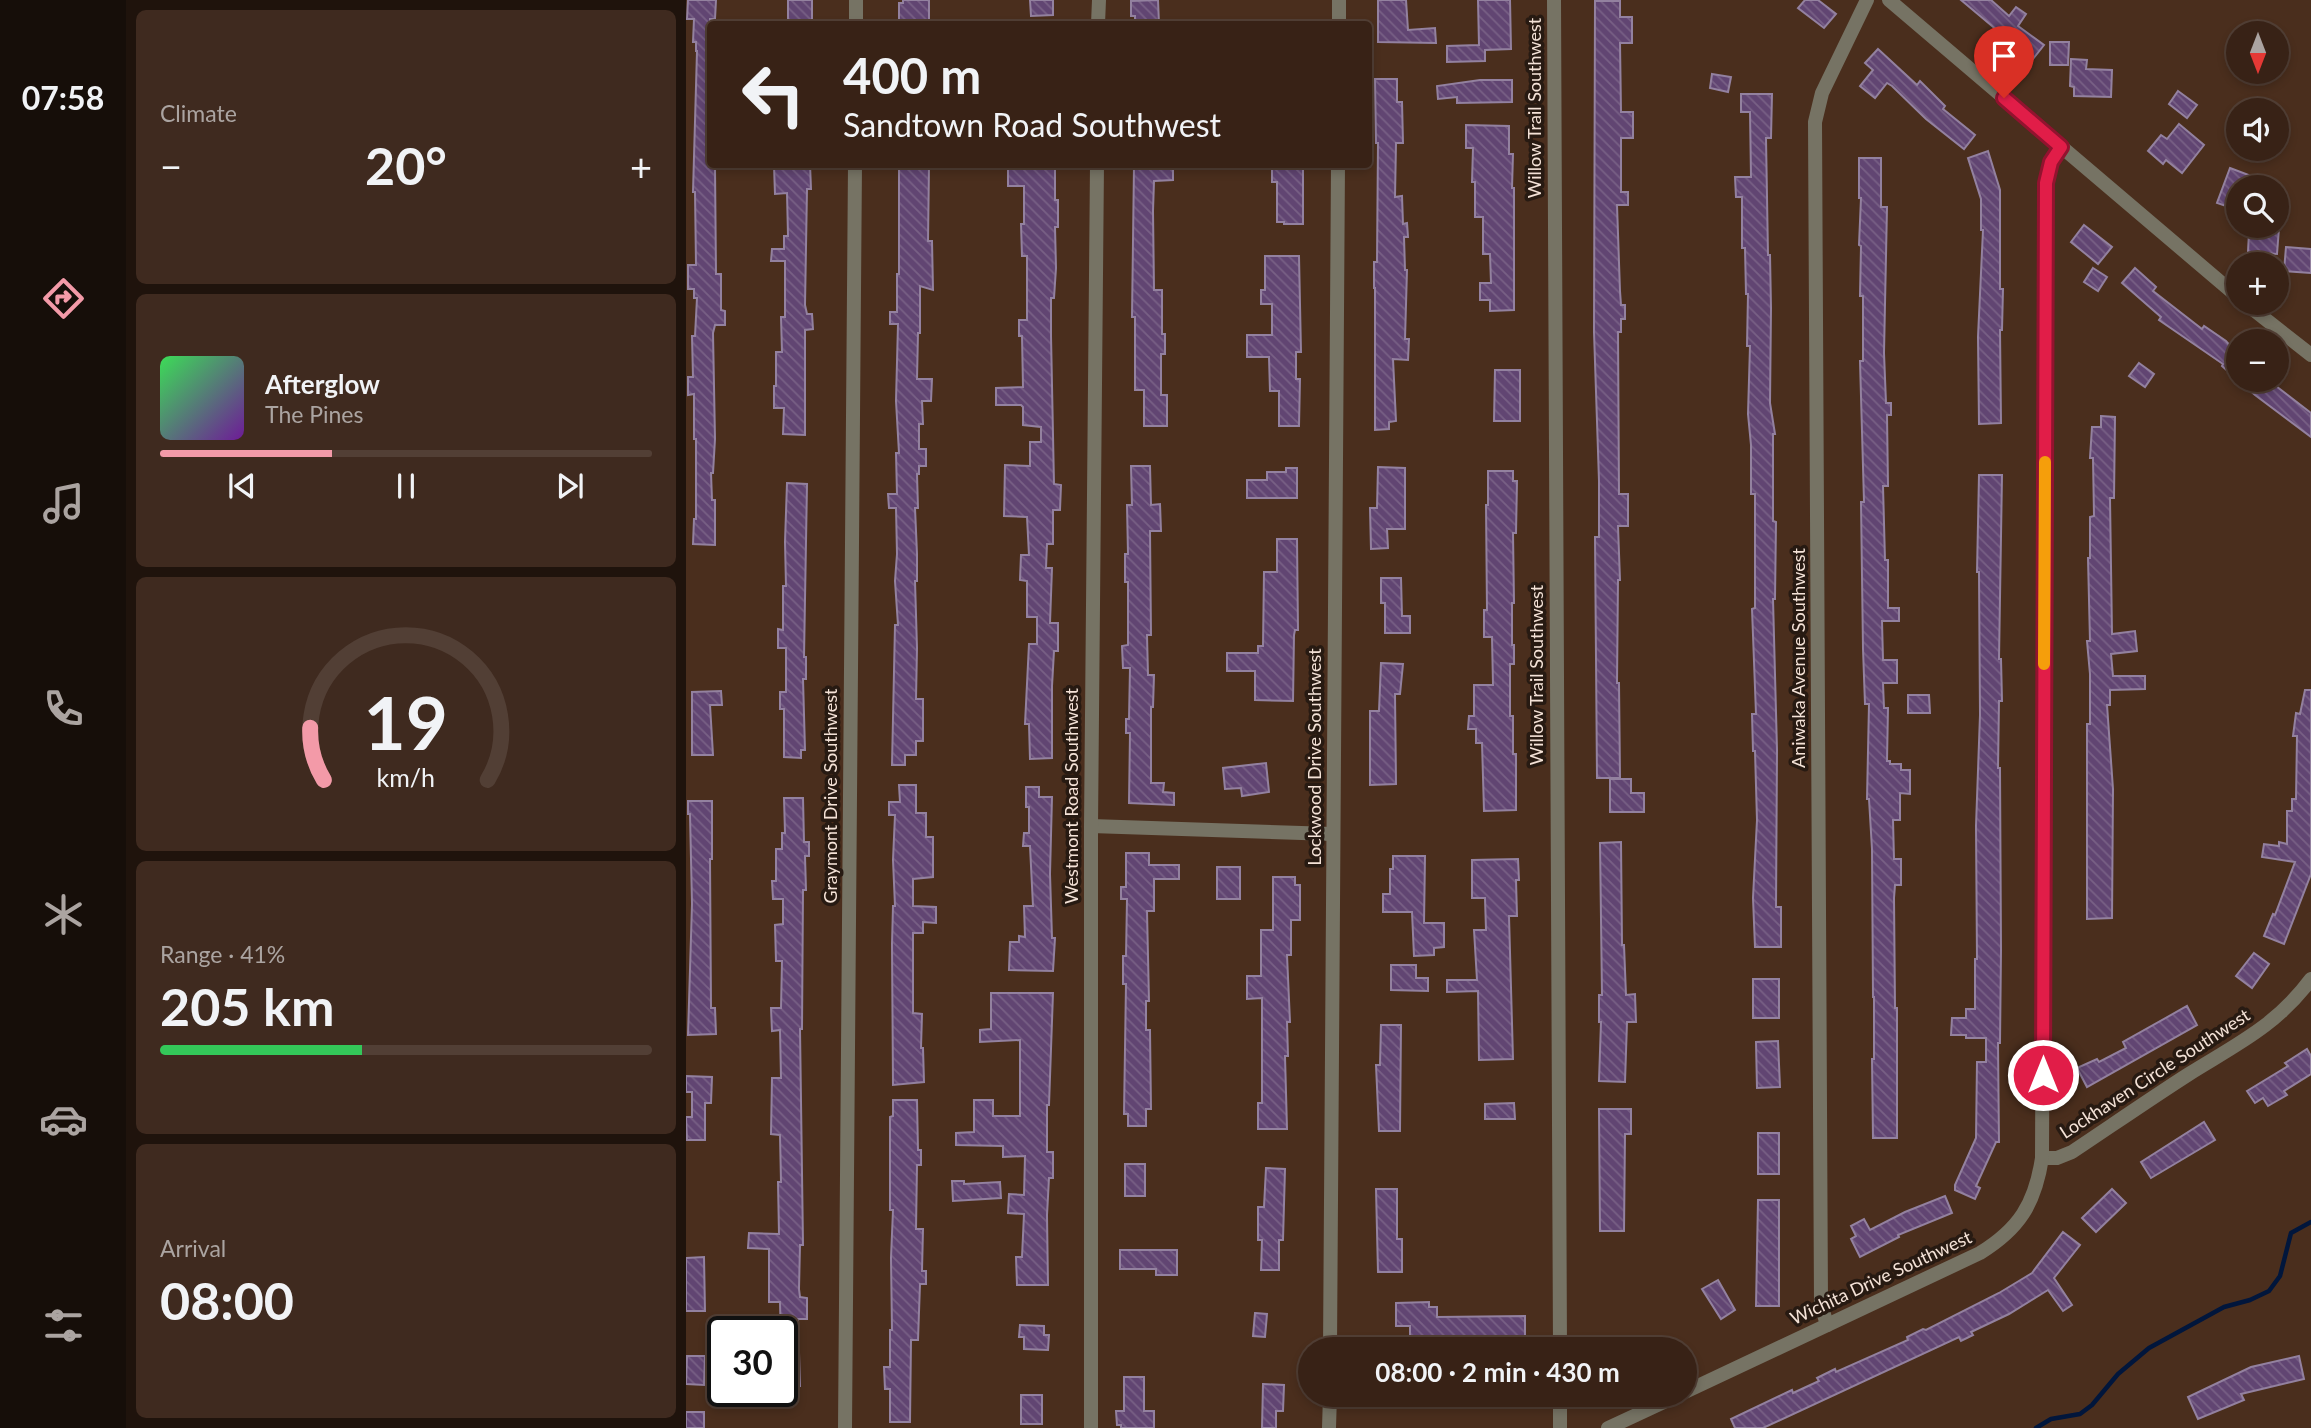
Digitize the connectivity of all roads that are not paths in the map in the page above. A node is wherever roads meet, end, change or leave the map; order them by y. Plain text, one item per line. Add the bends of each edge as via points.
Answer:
1 (856, 0) edge
2 (1099, 0) edge
3 (1339, 0) edge
4 (1554, 0) edge
5 (1867, 0) edge
6 (1889, 0) edge
7 (856, 21) edge
8 (1098, 21) edge
9 (1339, 21) edge
10 (2061, 147) junction
11 (855, 168) edge
12 (1097, 168) edge
13 (1338, 168) edge
14 (2226, 287) edge
15 (2260, 315) edge
16 (2311, 355) edge
17 (1091, 826) junction
18 (1334, 834) junction
19 (2311, 979) edge
20 (2042, 1158) junction
21 (1827, 1325) junction
22 (1330, 1337) edge
23 (1560, 1337) edge
24 (1697, 1386) edge
25 (1330, 1407) edge
26 (1560, 1407) edge
27 (1653, 1407) edge
28 (845, 1428) edge
29 (1091, 1428) edge
30 (1329, 1428) edge
31 (1560, 1428) edge
32 (1608, 1428) edge

1 - 7 street
2 - 8 street
3 - 9 street
4 - 23 street, Willow Trail Southwest
5 - 21 street, Aniwaka Avenue Southwest via 1822,93 1815,122 1821,1304
6 - 10 street
10 - 14 street
10 - 20 street, Wichita Drive Southwest via 2046,183
11 - 28 street, Graymont Drive Southwest
12 - 17 street, Westmont Road Southwest
13 - 18 street, Lockwood Drive Southwest
15 - 16 street
17 - 18 street
17 - 29 street, Westmont Road Southwest
18 - 22 street, Lockwood Drive Southwest
19 - 20 street, Lockhaven Circle Southwest via 2295,1000 2255,1035 2073,1152
20 - 21 street, Wichita Drive Southwest via 2029,1205 1998,1242
21 - 24 street, Wichita Drive Southwest
25 - 30 street
26 - 31 street
27 - 32 street

